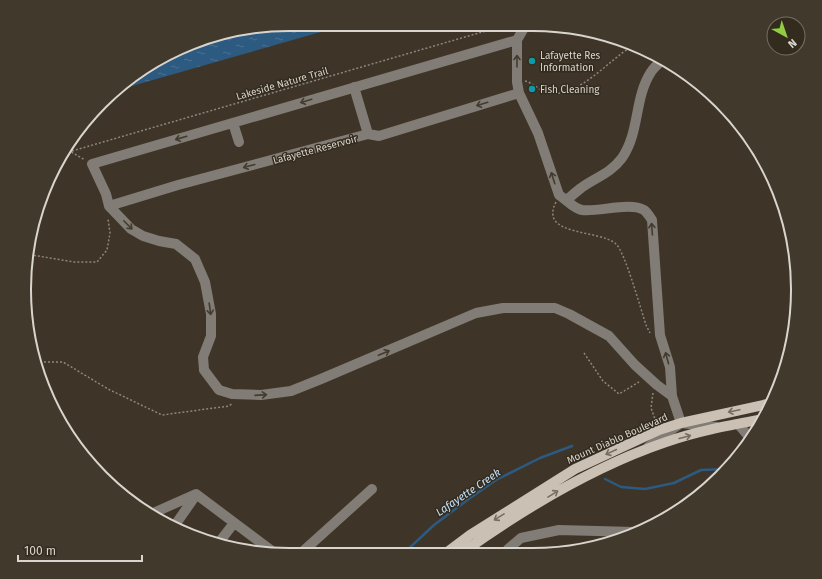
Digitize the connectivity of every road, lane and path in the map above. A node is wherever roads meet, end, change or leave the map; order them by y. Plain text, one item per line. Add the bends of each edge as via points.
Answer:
1 (486, 31) edge
2 (522, 31) edge
3 (517, 40) junction
4 (627, 49) edge
5 (658, 64) edge
6 (354, 86) junction
7 (522, 86) junction
8 (233, 123) junction
9 (368, 134) junction
10 (239, 142) dead end
11 (72, 151) joint
12 (92, 164) junction
13 (563, 198) junction
14 (110, 206) junction
15 (108, 217) dead end
16 (33, 255) edge
17 (653, 338) dead end
18 (584, 353) dead end
19 (42, 362) edge
20 (648, 377) junction
21 (657, 385) junction
22 (244, 395) junction
23 (672, 396) junction
24 (764, 405) edge
25 (755, 421) edge
26 (681, 423) junction
27 (738, 424) junction
28 (720, 428) junction
29 (659, 430) junction
30 (746, 434) edge
31 (642, 452) junction
32 (372, 489) dead end
33 (196, 494) junction
34 (157, 511) edge
35 (177, 522) edge
36 (234, 523) junction
37 (622, 532) edge
38 (222, 539) edge
39 (266, 547) edge
40 (307, 548) edge
41 (453, 548) edge
42 (470, 548) edge
43 (509, 548) edge

1 - 11 path, Lakeside Nature Trail
2 - 3 street
3 - 6 street
7 -> 3 street
4 - 7 path via 590,79 563,92 550,94 535,85
5 - 13 street via 644,84 630,144 622,157 614,168 603,176
6 -> 8 street
6 - 9 street
7 -> 9 street, Lafayette Reservoir via 379,136
13 -> 7 street
8 - 10 street
8 -> 12 street
9 -> 14 street, Lafayette Reservoir
11 - 12 path
12 - 14 street
13 - 17 path via 552,210 552,217 556,223 617,244
23 -> 13 street via 670,367 660,335 652,220 645,211 633,207 582,210
14 -> 22 street via 131,229 160,242 176,244 195,259 205,282 211,314 211,336 203,357 204,370 219,390
15 - 16 path via 110,233 107,250 97,262 74,262
18 - 20 path via 603,381 619,394
19 - 22 path via 63,362 108,389 162,415 229,406
20 - 21 street
22 -> 20 street via 291,391 476,314 503,308 555,308 569,314 610,336
21 - 23 street
21 - 29 path via 651,408
23 - 26 street
24 -> 26 main road, Mount Diablo Boulevard
25 - 27 main road
26 - 28 street
26 - 29 main road, Mount Diablo Boulevard
26 - 31 street
27 - 28 main road
27 - 30 street
31 -> 28 main road via 666,442
29 -> 41 main road, Mount Diablo Boulevard via 575,469
42 -> 31 main road via 559,491
32 - 40 street
33 - 34 street
33 - 35 street
33 - 36 street
36 - 38 street
36 - 39 street
37 - 43 street via 559,530 521,538

